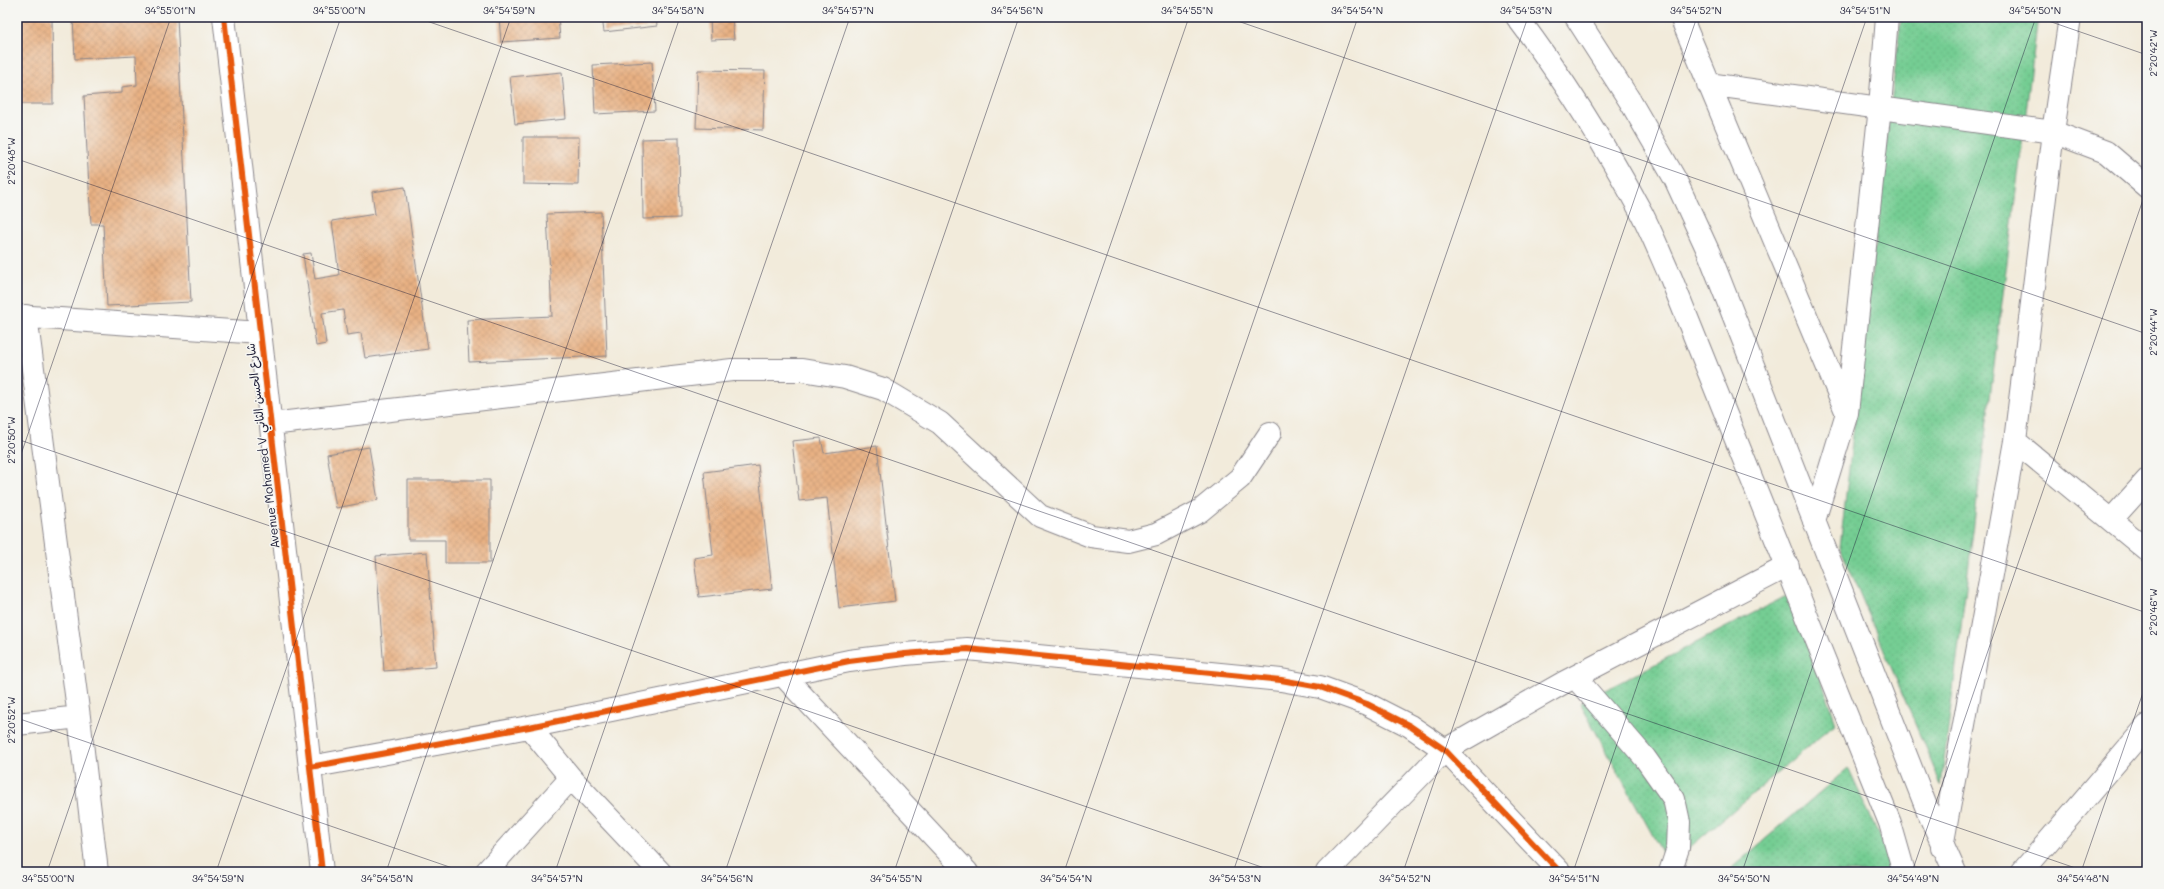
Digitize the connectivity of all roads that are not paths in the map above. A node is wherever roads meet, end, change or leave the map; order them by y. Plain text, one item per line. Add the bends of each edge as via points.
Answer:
1 (224, 17) edge
2 (1517, 17) edge
3 (1576, 17) edge
4 (1681, 17) edge
5 (1887, 17) edge
6 (2070, 17) edge
7 (1708, 84) junction
8 (1880, 107) junction
9 (2053, 132) junction
10 (2147, 187) edge
11 (22, 316) edge
12 (260, 333) junction
13 (1847, 413) junction
14 (271, 424) junction
15 (1270, 434) dead end
16 (2015, 441) junction
17 (2147, 480) edge
18 (2111, 520) junction
19 (1814, 521) junction
20 (2147, 550) edge
21 (1788, 566) junction
22 (782, 674) junction
23 (1575, 677) junction
24 (79, 717) junction
25 (17, 724) edge
26 (529, 726) junction
27 (2147, 726) edge
28 (1445, 750) junction
29 (310, 767) junction
30 (571, 778) junction
31 (1942, 847) junction
32 (97, 872) edge
33 (322, 872) edge
34 (486, 872) edge
35 (660, 872) edge
36 (967, 872) edge
37 (1327, 872) edge
38 (1560, 872) edge
39 (1670, 872) edge
40 (1904, 872) edge
41 (1954, 872) edge
42 (2022, 872) edge

1 - 12 main road, Avenue Mohamed V شارع الحسن الثاني
2 - 21 main road via 1565,86 1641,212 1671,278
3 - 19 main road via 1630,101 1675,179 1728,300
4 - 7 main road
5 - 8 main road
6 - 9 main road
7 - 8 main road
7 - 13 main road
8 - 9 main road
8 - 13 main road
9 - 10 main road via 2106,152
9 - 16 main road
11 - 12 main road
11 - 24 main road
12 - 14 main road, Avenue Mohamed V شارع الحسن الثاني
13 - 19 main road
14 - 15 main road via 732,370 802,370 845,377 883,389 940,423 1040,516 1091,536 1128,540 1156,534 1200,511 1240,478
14 - 29 main road, Avenue Mohamed V شارع الحسن الثاني
16 - 18 main road
16 - 31 main road
17 - 18 main road
18 - 20 main road
19 - 31 main road
21 - 23 main road
21 - 40 main road via 1890,824
22 - 26 main road
22 - 28 main road via 856,660 967,649 1281,680 1320,687 1367,704 1410,726
22 - 36 main road
23 - 28 main road
23 - 39 main road via 1645,758 1674,799 1679,822 1678,848
24 - 25 main road
24 - 32 main road
26 - 29 main road
26 - 30 main road
27 - 42 main road
28 - 37 main road
28 - 38 main road
29 - 33 main road, Avenue Mohamed V شارع الحسن الثاني
30 - 34 main road
30 - 35 main road
31 - 41 main road

